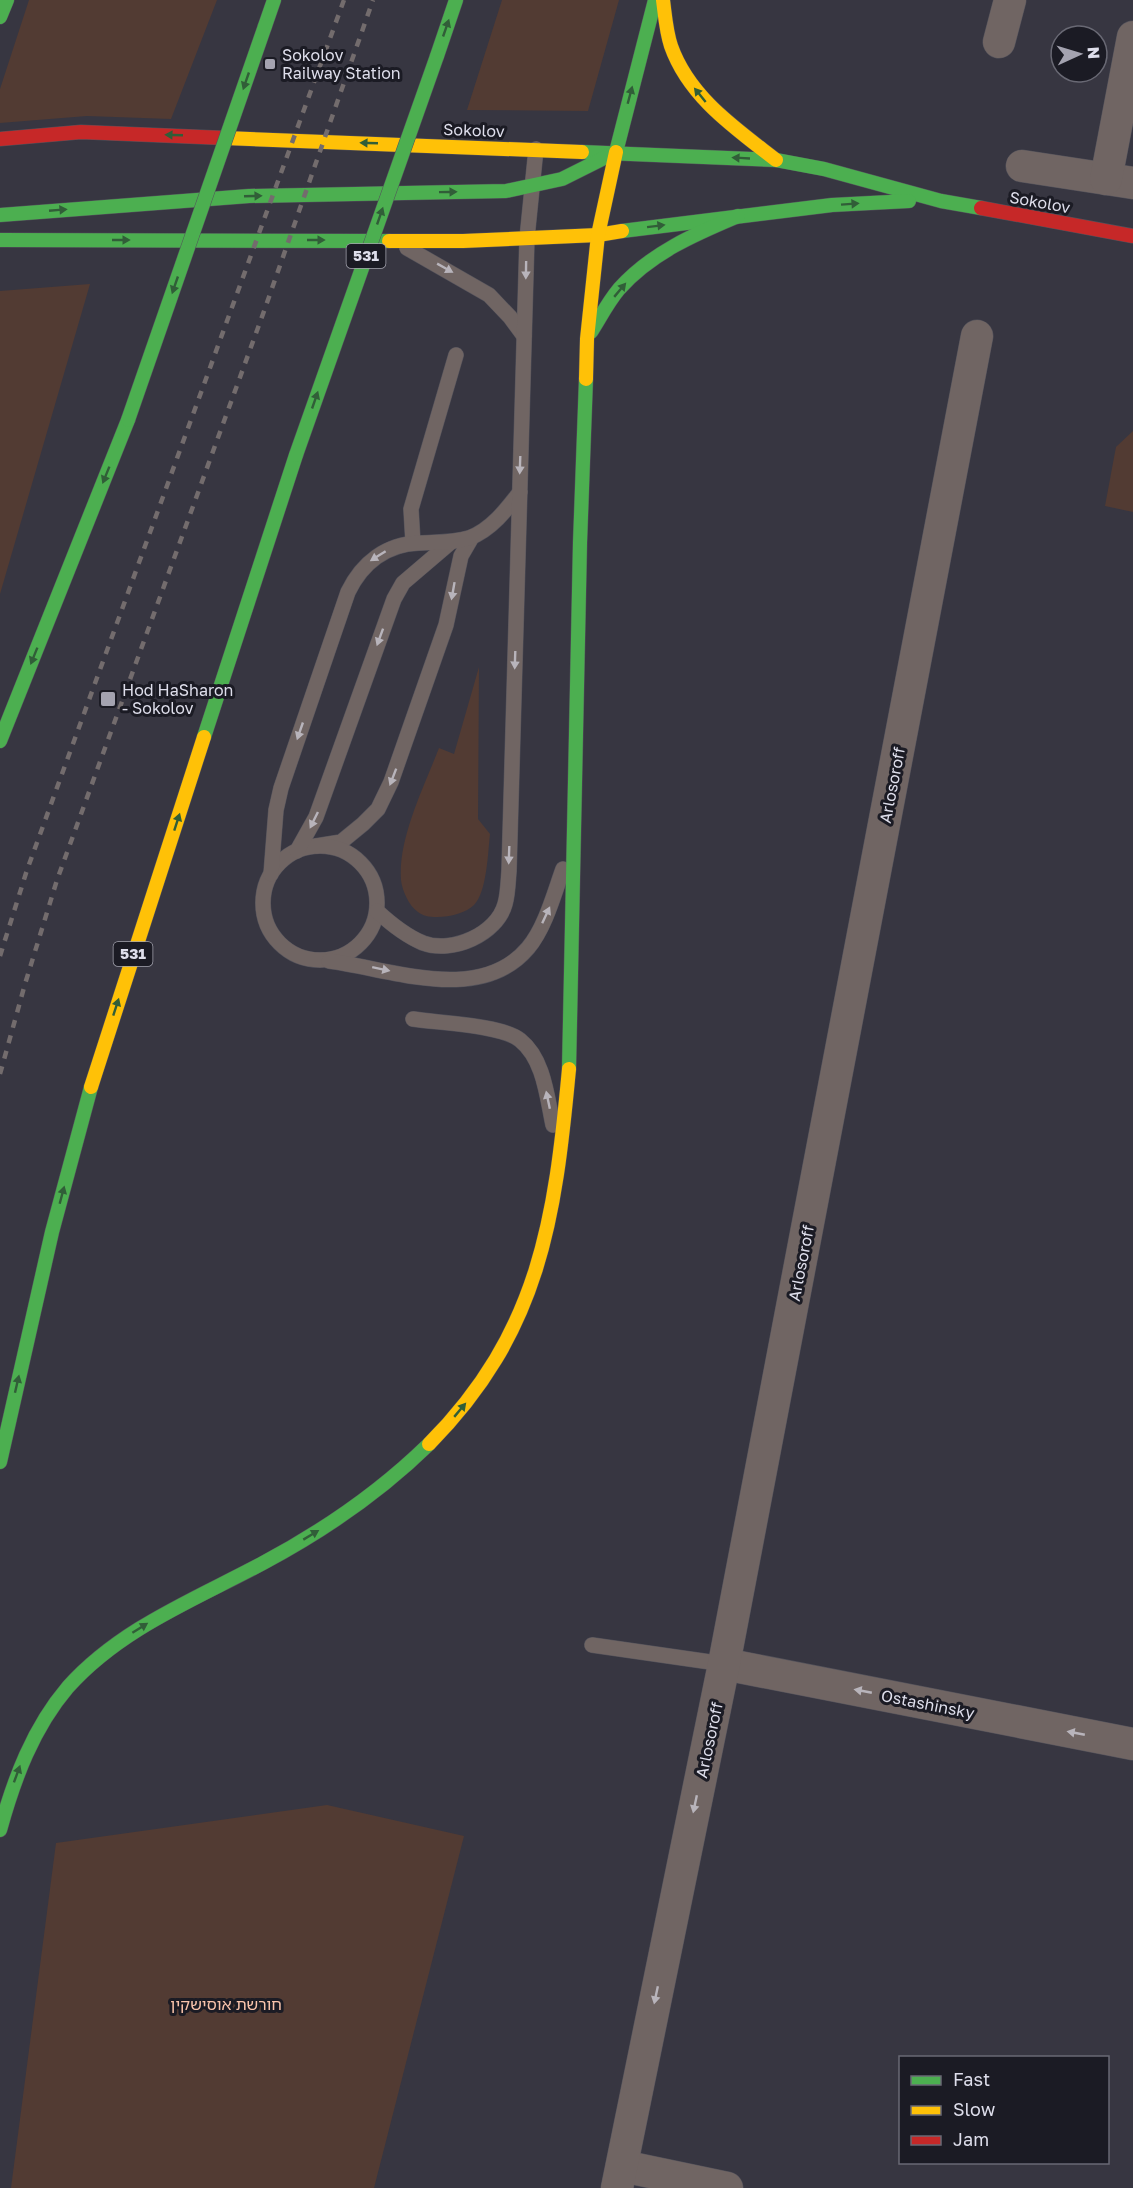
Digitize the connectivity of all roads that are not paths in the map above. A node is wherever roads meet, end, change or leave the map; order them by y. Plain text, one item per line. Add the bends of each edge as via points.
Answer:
1 (7, 0) edge
2 (274, 0) edge
3 (456, 0) edge
4 (655, 0) edge
5 (663, 0) edge
6 (1010, 0) edge
7 (0, 17) edge
8 (1133, 37) edge
9 (999, 42) dead end
10 (0, 139) edge
11 (536, 149) junction
12 (616, 152) junction
13 (776, 160) junction
14 (1022, 166) dead end
15 (1120, 181) edge
16 (531, 186) junction
17 (941, 201) junction
18 (0, 215) edge
19 (738, 216) junction
20 (598, 235) junction
21 (1133, 236) edge
22 (526, 238) junction
23 (0, 240) edge
24 (394, 240) junction
25 (524, 336) junction
26 (977, 336) dead end
27 (587, 339) junction
28 (456, 355) dead end
29 (520, 492) junction
30 (472, 537) junction
31 (451, 542) junction
32 (413, 543) junction
33 (0, 741) edge
34 (574, 840) junction
35 (316, 846) junction
36 (297, 851) junction
37 (271, 874) junction
38 (377, 911) junction
39 (323, 960) junction
40 (413, 1019) dead end
41 (560, 1157) junction
42 (0, 1462) edge
43 (592, 1645) dead end
44 (724, 1664) junction
45 (1133, 1744) edge
46 (0, 1830) edge
47 (619, 2177) edge
48 (727, 2188) edge

1 - 7 main road
2 -> 33 main road, bridge via 128,420
42 -> 3 main road, 531, bridge via 52,1232 94,1074 296,455
12 -> 4 main road
13 -> 5 main road via 698,94 671,47
6 - 9 street
8 - 15 street
11 -> 10 main road, Sokolov via 81,132
11 - 12 main road, Sokolov
11 - 16 lane
13 -> 12 main road, Sokolov
12 - 16 main road via 562,179
12 - 20 main road
13 - 17 main road, Sokolov via 824,168
14 - 15 street
18 -> 16 main road via 249,196 506,191
16 - 22 lane
19 -> 17 main road, Sokolov via 832,205
17 - 21 main road, Sokolov
20 -> 19 main road, Sokolov
27 -> 19 main road via 618,290 639,270 687,238
20 - 22 main road, Sokolov
20 - 27 main road
22 - 24 main road, Sokolov
22 -> 25 lane
23 -> 24 main road, Sokolov
24 -> 25 lane via 489,295
25 -> 29 lane
26 - 44 street, Arlosoroff
27 - 34 main road
28 - 32 lane via 411,509
29 - 30 lane via 503,514
29 -> 38 lane via 505,905 483,933 448,946 426,944
30 - 31 lane
30 -> 35 lane via 461,556 446,625 378,809 341,842
31 - 32 lane
31 -> 36 lane via 403,583 394,599 316,817
32 -> 37 lane via 371,559 348,592 281,788
39 -> 34 lane via 434,978 467,980 493,974 529,948
34 - 41 main road via 569,1067
35 - 36 lane
35 - 38 lane via 337,848 356,859 370,876
36 - 37 lane
37 - 39 lane via 264,892 264,915 270,930 282,946 297,956
38 - 39 lane via 370,931 355,949
41 -> 40 lane via 543,1079 521,1040 503,1031
46 -> 41 main road via 22,1760 37,1732 63,1693 92,1662 139,1628 280,1554 346,1514 397,1475 444,1430 480,1386 514,1329 537,1272 553,1209
43 - 44 lane
45 -> 44 street, Ostashinsky
44 -> 47 street, Arlosoroff
47 - 48 street

